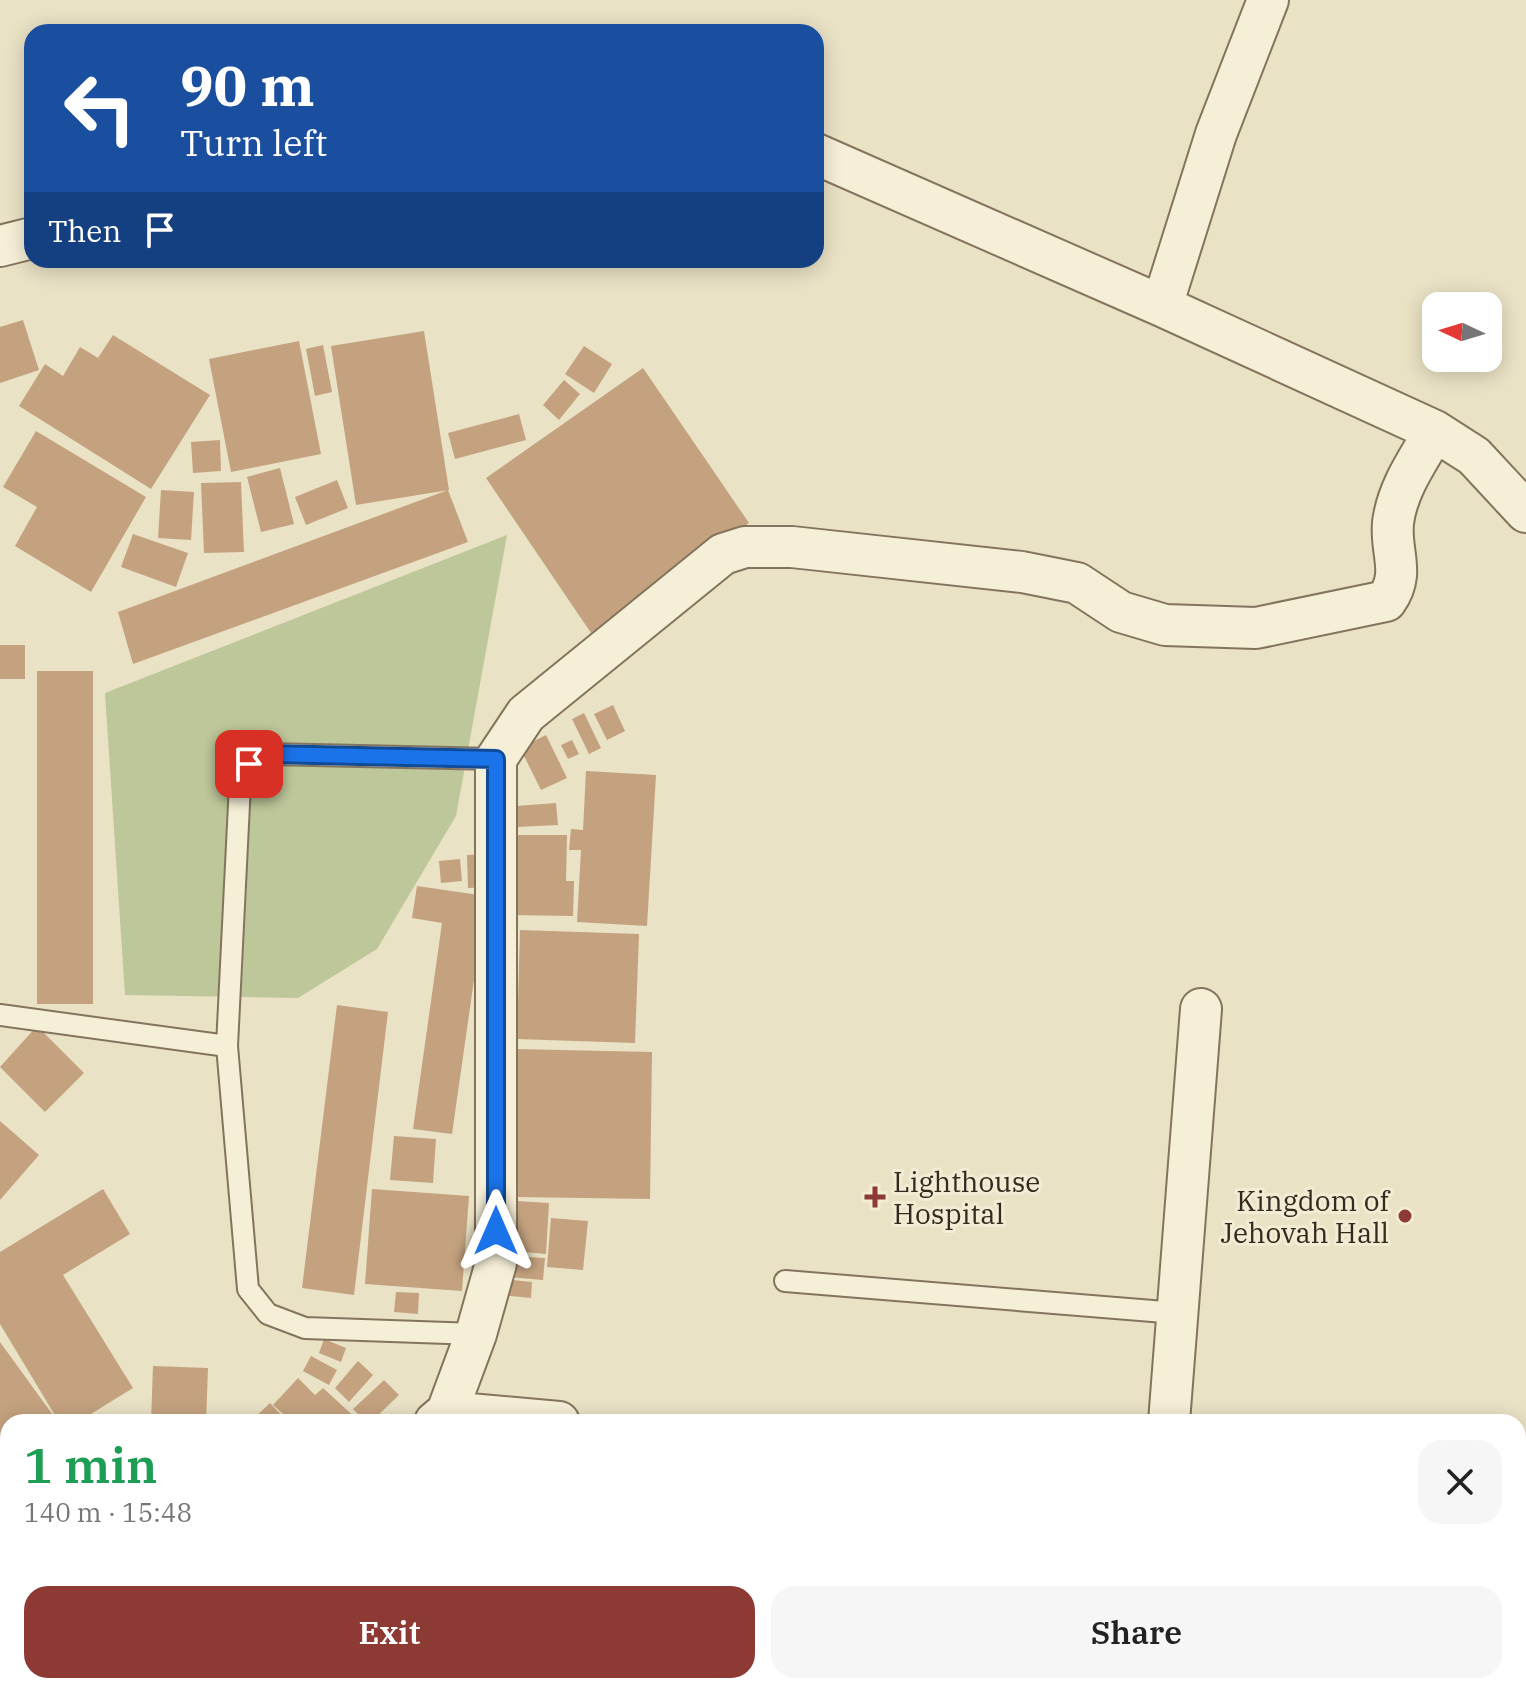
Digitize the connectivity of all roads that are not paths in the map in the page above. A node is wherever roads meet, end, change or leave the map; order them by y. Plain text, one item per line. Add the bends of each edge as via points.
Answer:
1 (1268, 0) edge
2 (824, 158) edge
3 (24, 240) edge
4 (0, 246) edge
5 (1162, 306) junction
6 (1435, 431) junction
7 (1526, 512) edge
8 (496, 759) junction
9 (1201, 1009) dead end
10 (0, 1015) edge
11 (227, 1046) junction
12 (785, 1281) dead end
13 (1177, 1313) junction
14 (476, 1334) junction
15 (442, 1414) edge
16 (1170, 1414) edge

1 - 5 street via 1216,134
2 - 5 street
3 - 4 street
5 - 6 street
6 - 7 street via 1474,456
6 - 8 street via 1400,493 1393,524 1397,576 1386,601 1256,628 1165,625 1121,612 1077,583 1022,572 792,547 745,547 723,554 526,714
8 - 11 lane via 268,754 249,764 240,784
8 - 14 street via 496,1263
9 - 13 street
10 - 11 lane
11 - 14 lane via 248,1289 268,1314 305,1328
12 - 13 lane
13 - 16 street
14 - 15 street

